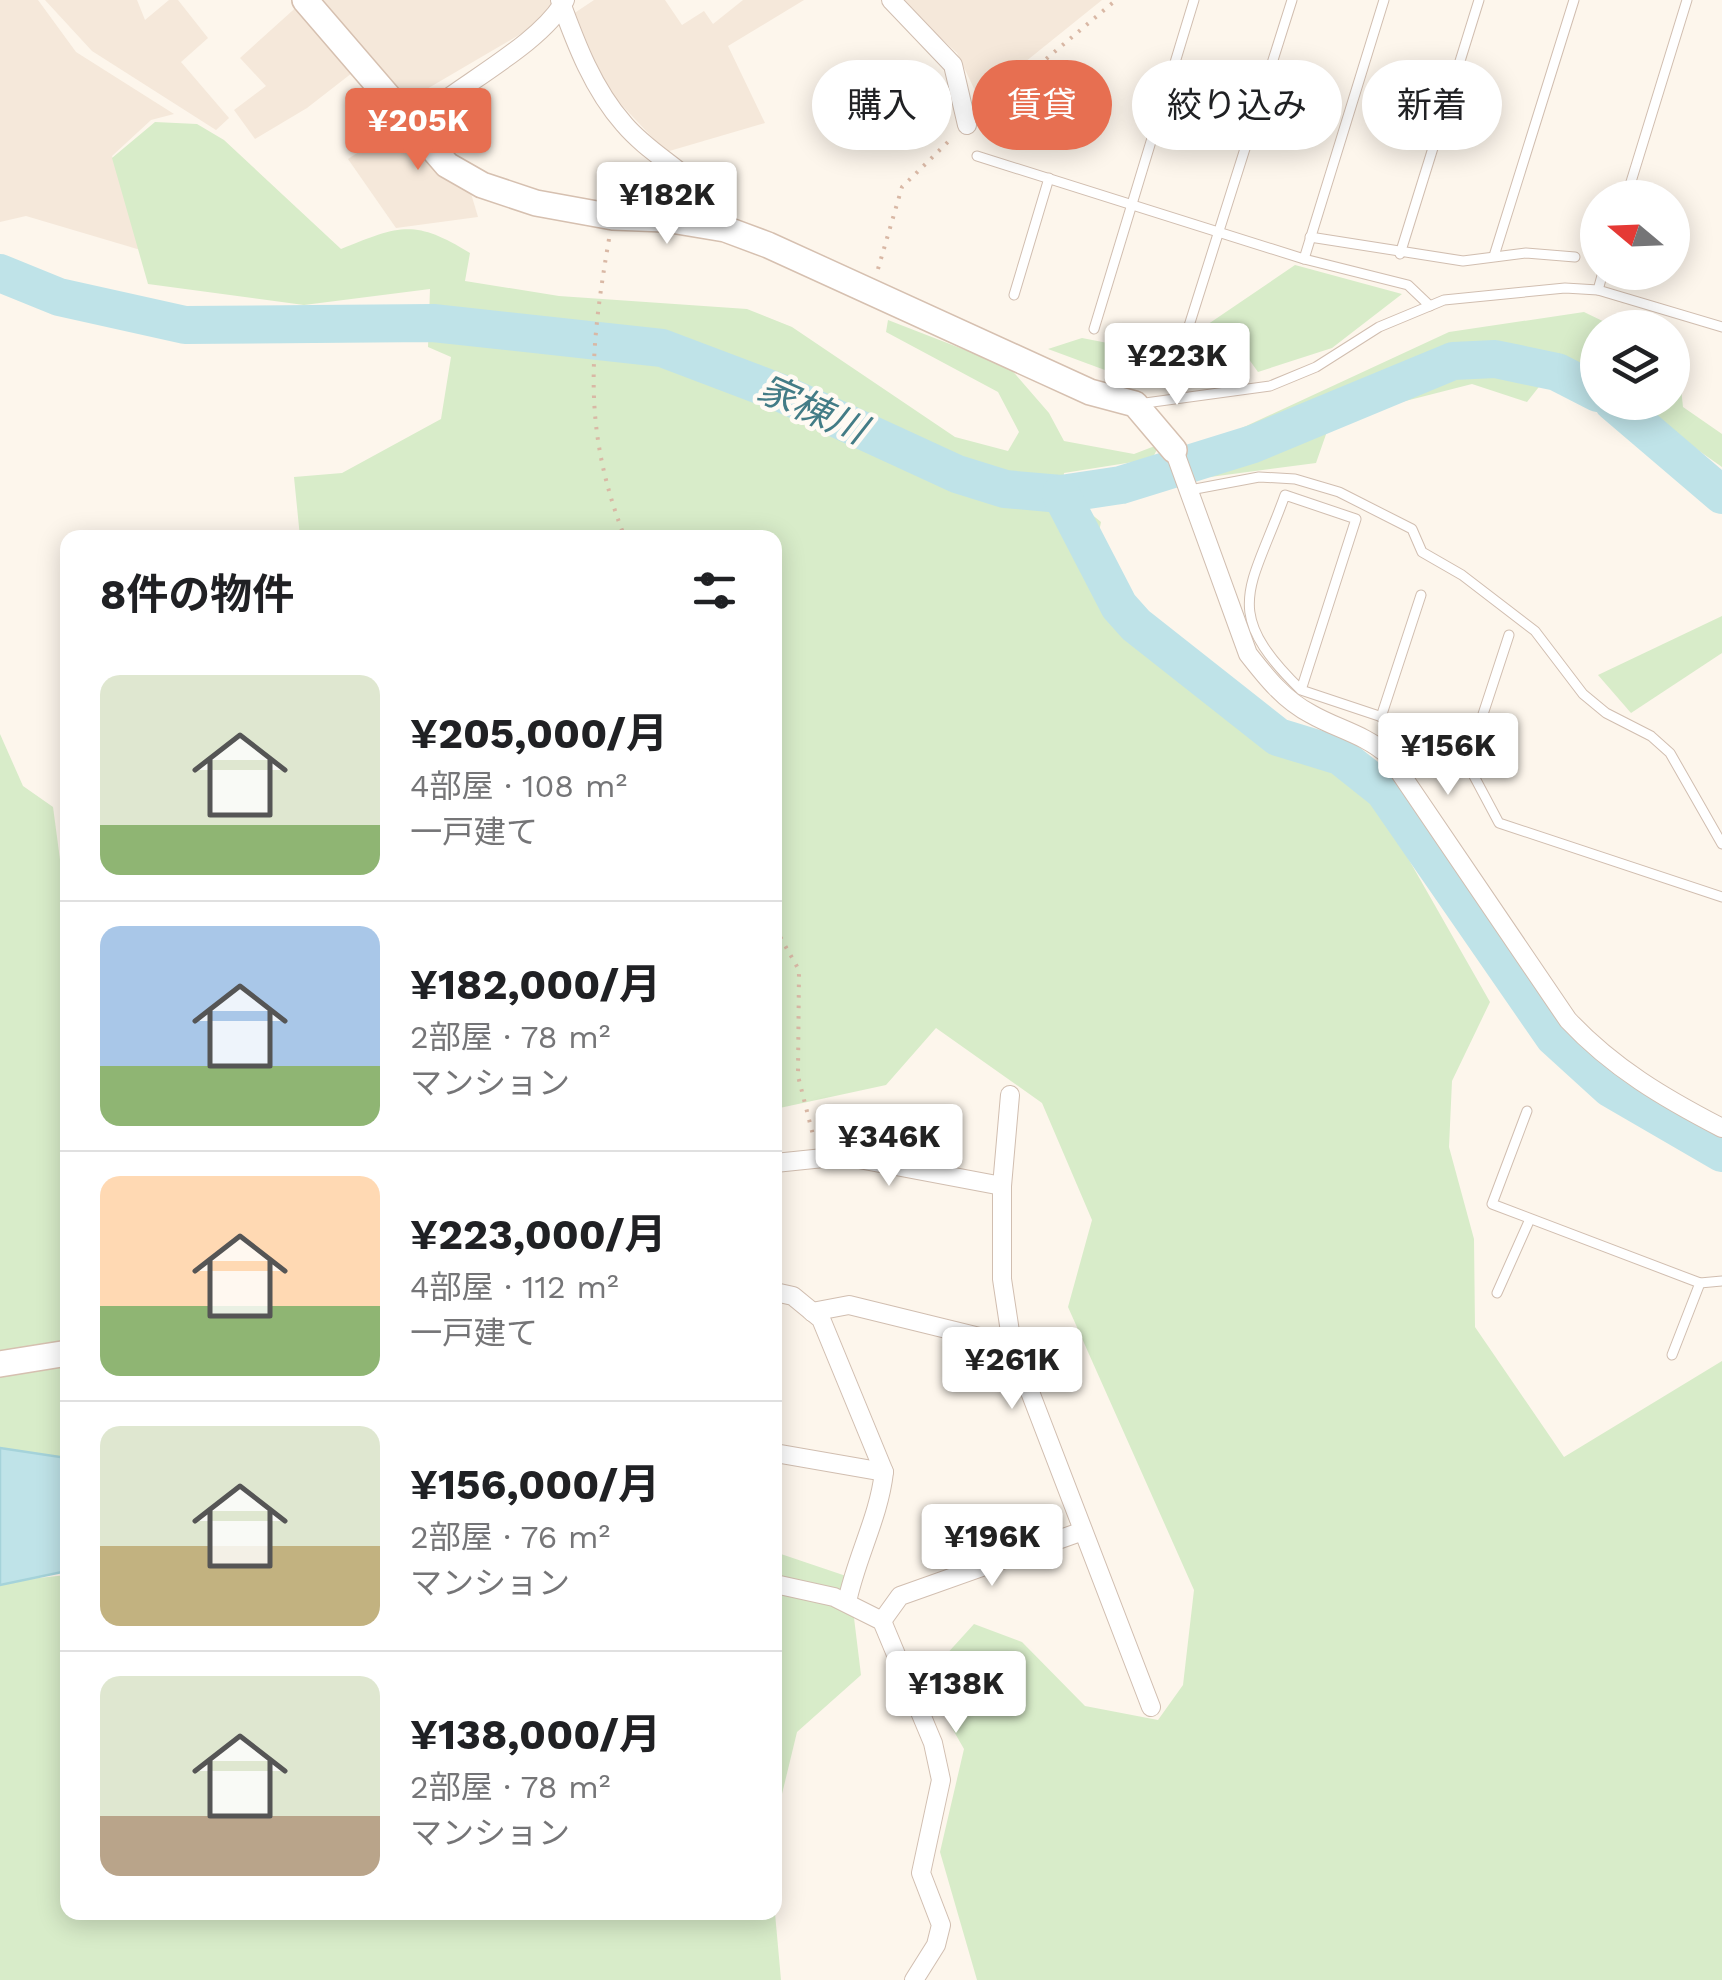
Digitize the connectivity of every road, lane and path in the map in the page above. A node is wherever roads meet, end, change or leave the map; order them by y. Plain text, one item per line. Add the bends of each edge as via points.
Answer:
1 (305, 0) edge
2 (891, 0) edge
3 (1194, 0) edge
4 (1292, 0) edge
5 (1384, 0) edge
6 (1479, 0) edge
7 (1574, 0) edge
8 (1687, 0) edge
9 (562, 2) edge
10 (412, 125) junction
11 (968, 125) dead end
12 (978, 156) dead end
13 (1049, 178) junction
14 (1632, 180) edge
15 (1132, 204) junction
16 (613, 218) junction
17 (725, 229) junction
18 (1220, 232) junction
19 (1310, 237) junction
20 (1400, 254) junction
21 (1494, 256) junction
22 (1575, 257) dead end
23 (1304, 259) junction
24 (1580, 289) edge
25 (1598, 290) edge
26 (1014, 295) dead end
27 (1430, 306) junction
28 (1722, 328) edge
29 (1094, 329) dead end
30 (1181, 350) dead end
31 (1135, 404) junction
32 (1174, 450) joint
33 (1187, 483) junction
34 (621, 530) edge
35 (1421, 595) dead end
36 (1510, 635) dead end
37 (1301, 690) junction
38 (1381, 716) junction
39 (1472, 747) junction
40 (1722, 844) edge
41 (1722, 897) edge
42 (782, 940) edge
43 (1010, 1094) dead end
44 (1526, 1111) dead end
45 (1722, 1128) edge
46 (816, 1147) dead end
47 (782, 1162) edge
48 (1002, 1186) junction
49 (1530, 1218) junction
50 (1722, 1281) edge
51 (1700, 1283) junction
52 (1497, 1293) dead end
53 (782, 1294) edge
54 (812, 1312) junction
55 (1012, 1345) junction
56 (60, 1354) edge
57 (1672, 1355) dead end
58 (0, 1364) edge
59 (782, 1453) edge
60 (884, 1472) junction
61 (1083, 1531) junction
62 (782, 1586) edge
63 (847, 1602) junction
64 (882, 1621) junction
65 (1151, 1707) dead end
66 (914, 1980) edge

1 - 10 street
2 - 11 street via 953,65
3 - 15 lane
4 - 18 lane
5 - 19 lane
6 - 20 lane
7 - 21 lane
8 - 14 lane
9 - 10 street via 547,28
9 - 17 street via 593,83 624,125 716,203
10 - 16 street via 447,165 482,186
12 - 13 lane
13 - 15 lane
13 - 26 lane
15 - 18 lane
15 - 29 lane
16 - 17 street
16 - 34 path via 590,405 605,488
17 - 31 street via 1090,392
18 - 23 lane
18 - 30 lane
19 - 20 lane
19 - 23 lane
20 - 21 lane via 1463,261
21 - 22 lane
23 - 27 lane via 1408,285
24 - 27 lane
25 - 28 lane
27 - 31 lane via 1270,386
31 - 32 street
32 - 33 street
33 - 40 lane via 1294,479 1340,492 1412,529 1422,552 1535,631 1583,694 1670,753
33 - 45 street via 1248,654 1269,682 1311,714 1388,755 1568,1020 1600,1054
35 - 38 lane
36 - 39 lane
37 - 37 lane via 1356,518 1285,496 1250,586 1247,614 1267,656
37 - 38 lane
38 - 39 lane
39 - 41 lane via 1467,762 1499,823
42 - 46 path via 799,970 798,1076
43 - 48 street
44 - 49 lane via 1492,1204
47 - 48 street via 844,1156
48 - 55 street via 1002,1278
49 - 51 lane
49 - 52 lane
50 - 51 lane
51 - 57 lane
53 - 54 street
54 - 55 street via 849,1305
54 - 60 street via 821,1319
55 - 61 street
56 - 58 street
59 - 60 street
60 - 63 street
61 - 64 street via 900,1596
61 - 65 street
62 - 63 street
63 - 64 street
64 - 66 street via 934,1743 941,1780 921,1873 941,1925

